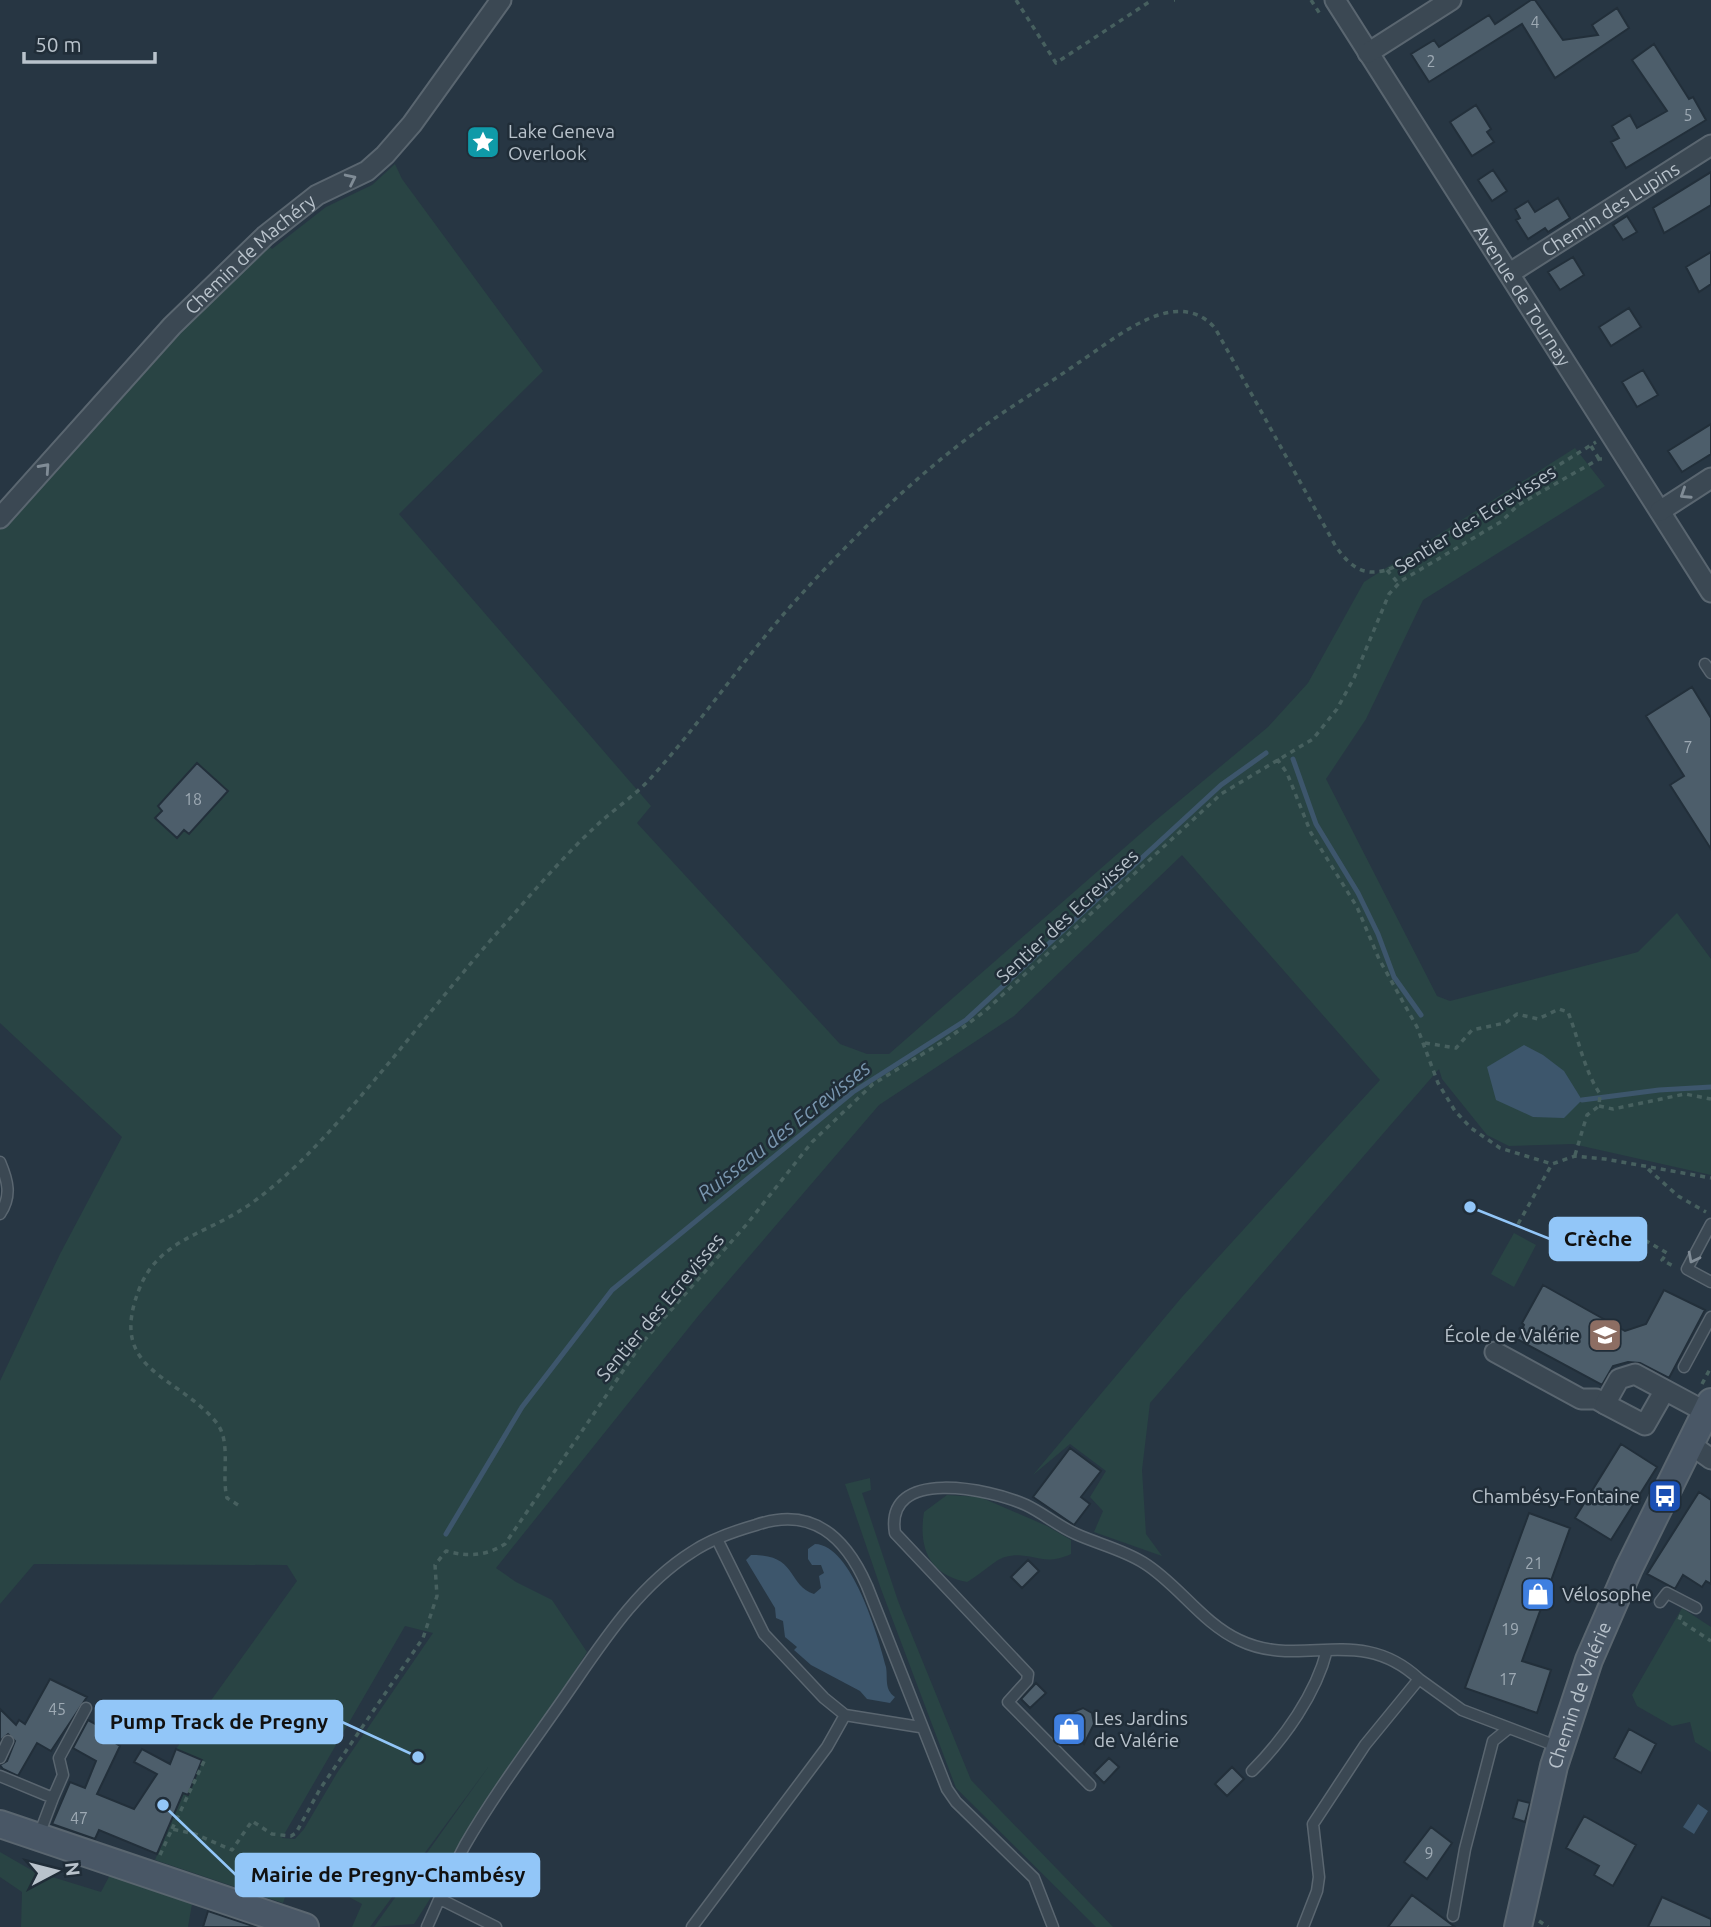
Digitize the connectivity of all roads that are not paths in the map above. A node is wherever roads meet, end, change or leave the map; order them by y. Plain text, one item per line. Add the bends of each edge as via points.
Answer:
1 (501, 0) edge
2 (1335, 0) edge
3 (1451, 0) edge
4 (1368, 52) junction
5 (1711, 145) edge
6 (1510, 273) junction
7 (1711, 478) edge
8 (1660, 511) junction
9 (0, 519) edge
10 (1711, 592) edge
11 (0, 1162) edge
12 (0, 1214) edge
13 (1711, 1224) edge
14 (1711, 1282) edge
15 (1711, 1317) edge
16 (1495, 1352) dead end
17 (1684, 1367) dead end
18 (1665, 1390) junction
19 (1605, 1404) junction
20 (1708, 1407) edge
21 (1690, 1444) junction
22 (1711, 1459) edge
23 (717, 1539) junction
24 (1660, 1602) dead end
25 (1692, 1606) road end
26 (1327, 1650) junction
27 (1419, 1679) junction
28 (86, 1708) dead end
29 (845, 1715) junction
30 (920, 1727) junction
31 (1509, 1728) junction
32 (8, 1741) dead end
33 (1559, 1748) junction
34 (0, 1758) edge
35 (1252, 1771) dead end
36 (0, 1776) edge
37 (1090, 1785) dead end
38 (53, 1798) junction
39 (0, 1824) edge
40 (37, 1839) junction
41 (440, 1899) junction
42 (1453, 1916) dead end
43 (305, 1927) edge
44 (427, 1927) edge
45 (496, 1927) edge
46 (692, 1927) edge
47 (1053, 1927) edge
48 (1303, 1927) edge
49 (1518, 1927) edge

9 -> 1 street, Chemin de Machéry via 172,326 265,236 317,195 367,171 385,155
2 - 4 street, Avenue de Tournay
3 - 4 street
4 - 6 street, Avenue de Tournay
5 - 6 street, Chemin des Lupins
6 - 8 street, Avenue de Tournay
7 -> 8 street
8 - 10 street, Avenue de Tournay
11 - 12 lane via 8,1197
13 -> 14 lane via 1687,1269
15 - 17 lane
16 - 19 street via 1581,1399
18 - 19 street via 1634,1374 1619,1379
18 - 19 street via 1645,1425
18 - 20 street
20 - 21 street, Chemin de Valérie
21 - 22 street
21 - 33 street, Chemin de Valérie via 1618,1592
23 - 29 lane via 764,1634 824,1699
23 - 30 lane via 790,1517 821,1527 843,1545 867,1586
23 - 41 lane via 674,1566 608,1633 465,1846
24 - 25 lane via 1667,1593
26 - 27 lane via 1357,1648 1382,1654
26 - 35 lane via 1322,1669 1277,1747
26 - 37 lane via 1259,1648 1237,1639 1141,1561 1052,1523 1026,1505 948,1487 906,1497 892,1517 895,1533 1028,1674 1008,1702
27 - 31 lane via 1462,1710
27 - 48 lane via 1365,1745 1313,1824 1319,1877
28 - 38 lane via 59,1758 63,1774
29 - 30 lane
29 - 46 lane via 827,1747
30 - 47 lane via 951,1796 1034,1878
31 - 33 lane
31 - 42 lane via 1493,1741
32 - 34 lane
33 - 49 street, Chemin de Valérie
36 - 38 lane
38 - 40 lane
39 - 40 street
40 - 43 street
41 - 44 lane
41 - 45 lane

